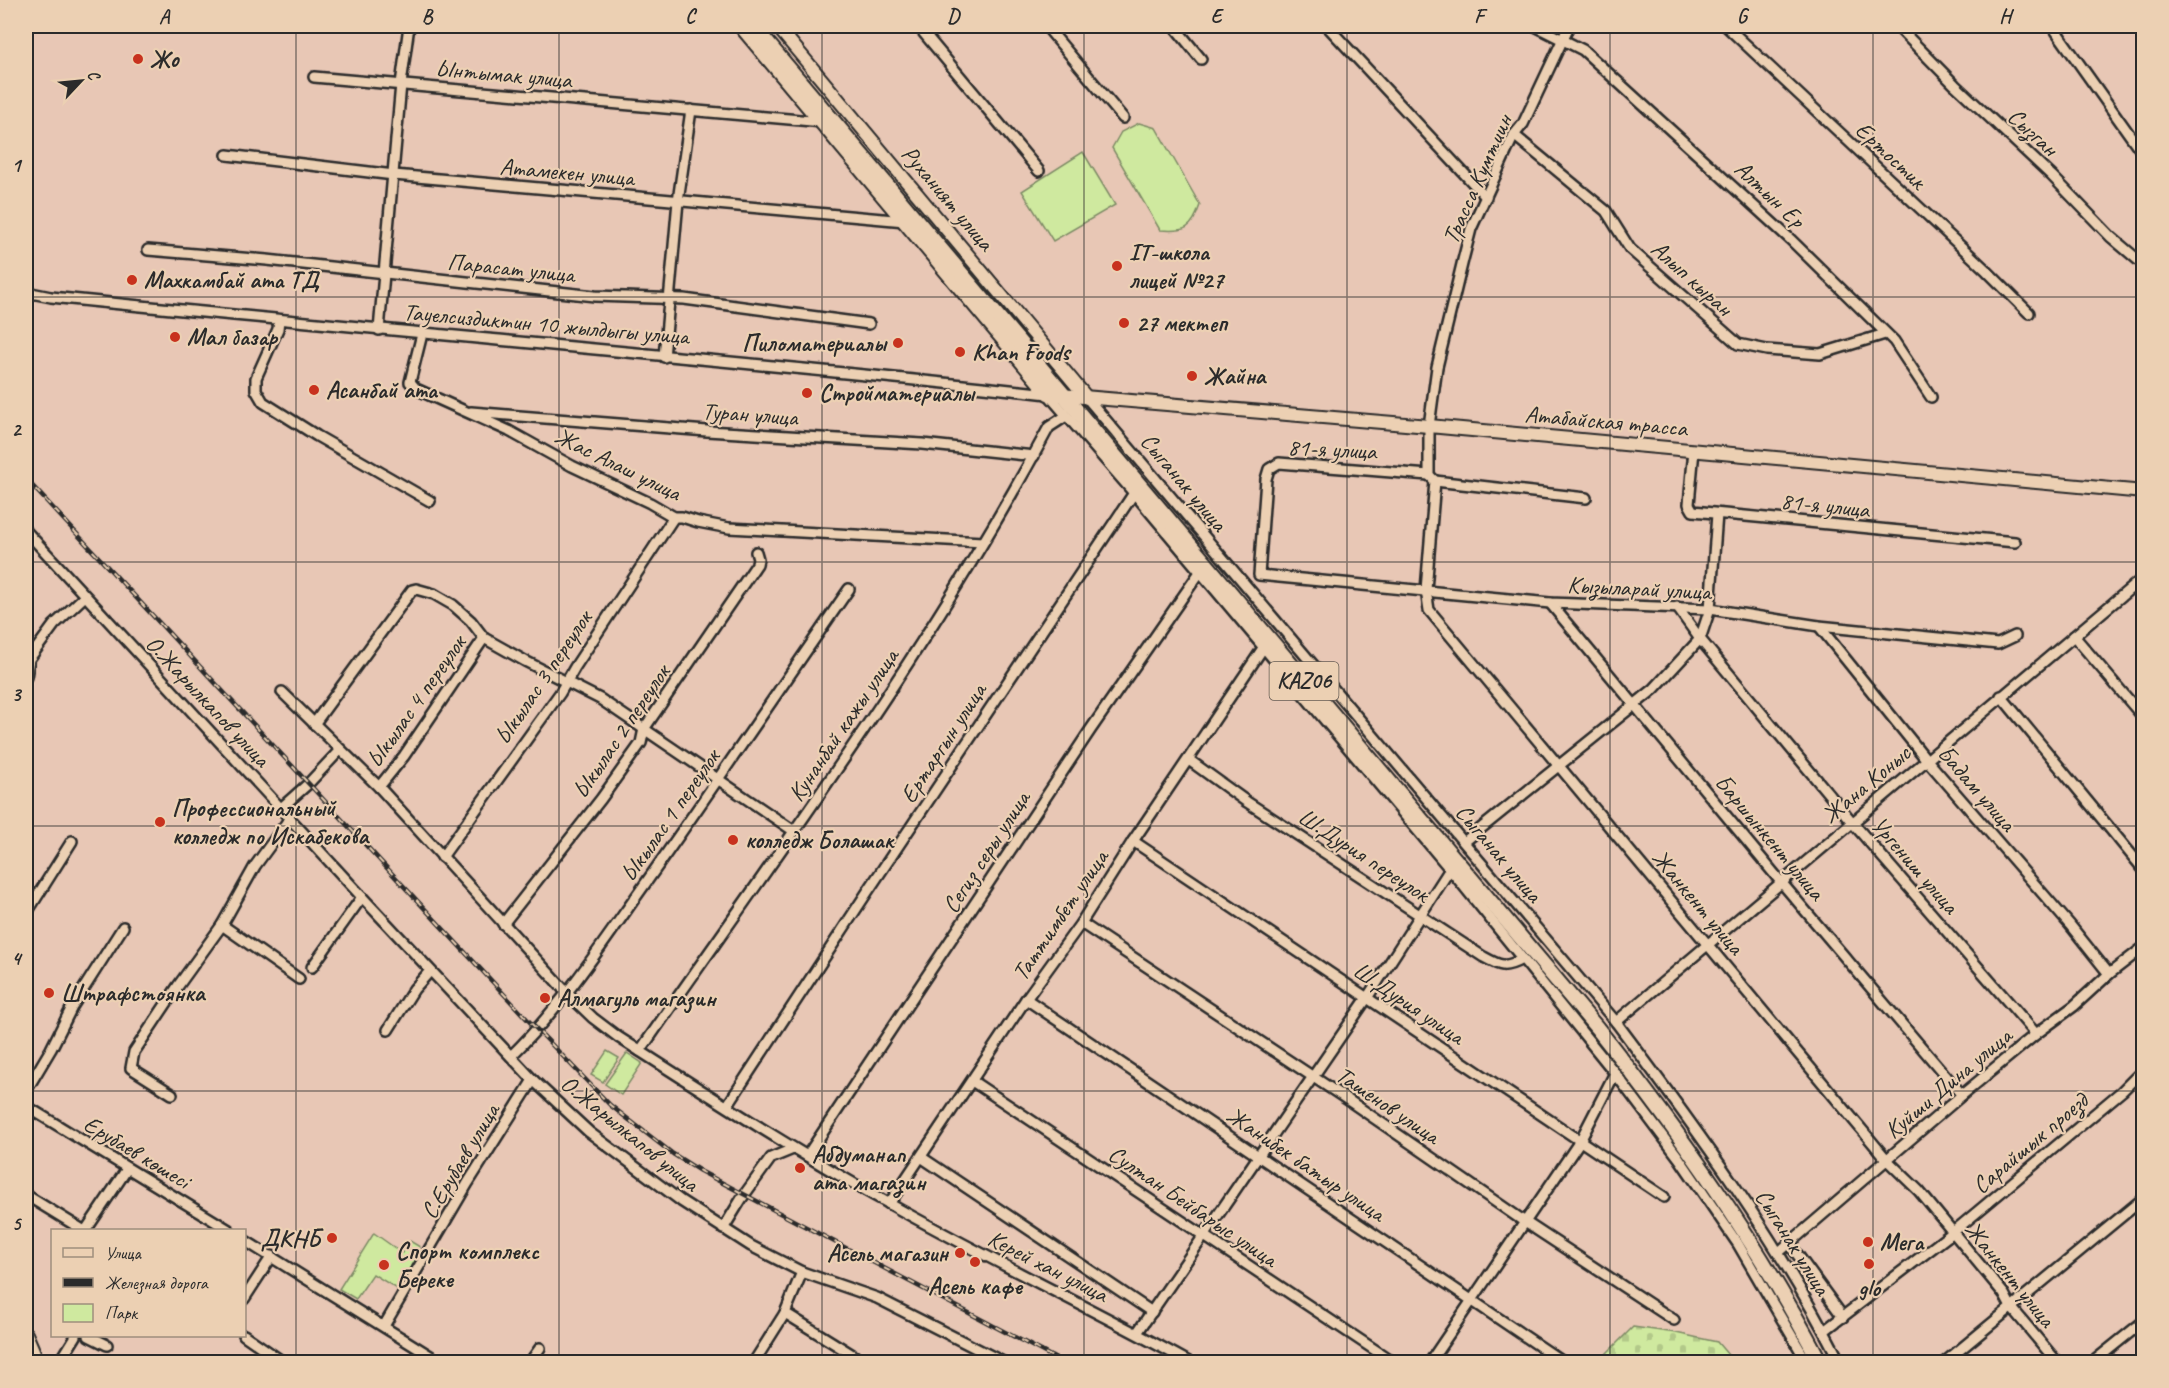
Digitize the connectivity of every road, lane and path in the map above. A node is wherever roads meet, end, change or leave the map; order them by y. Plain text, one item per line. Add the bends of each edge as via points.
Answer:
1 (409, 26) edge
2 (740, 26) edge
3 (753, 26) edge
4 (765, 26) edge
5 (918, 26) edge
6 (1046, 26) edge
7 (1174, 26) edge
8 (1327, 26) edge
9 (1535, 26) edge
10 (1569, 26) edge
11 (1726, 26) edge
12 (1897, 26) edge
13 (780, 27) edge
14 (2056, 31) dead end
15 (1563, 39) junction
16 (1202, 59) dead end
17 (314, 77) dead end
18 (402, 84) junction
19 (690, 110) junction
20 (1123, 118) dead end
21 (823, 122) junction
22 (1514, 135) junction
23 (227, 155) dead end
24 (2144, 155) edge
25 (1039, 171) dead end
26 (394, 176) junction
27 (1486, 197) junction
28 (678, 201) junction
29 (905, 221) junction
30 (148, 249) dead end
31 (2144, 265) edge
32 (384, 274) junction
33 (26, 292) edge
34 (670, 300) junction
35 (2029, 313) dead end
36 (279, 320) junction
37 (869, 324) dead end
38 (379, 330) junction
39 (1885, 333) junction
40 (422, 334) junction
41 (664, 357) junction
42 (1048, 394) junction
43 (1076, 397) junction
44 (1931, 397) dead end
45 (464, 411) junction
46 (1066, 416) junction
47 (1429, 426) junction
48 (1694, 450) junction
49 (1034, 456) junction
50 (1432, 478) junction
51 (2144, 492) edge
52 (1134, 493) junction
53 (1586, 498) dead end
54 (430, 501) dead end
55 (1717, 514) junction
56 (674, 517) junction
57 (26, 531) edge
58 (983, 542) junction
59 (2015, 542) dead end
60 (756, 552) dead end
61 (1200, 572) junction
62 (1259, 575) joint
63 (2144, 577) edge
64 (849, 589) dead end
65 (1426, 590) junction
66 (85, 596) junction
67 (1550, 603) junction
68 (1677, 607) junction
69 (1710, 609) junction
70 (1819, 626) junction
71 (2015, 636) dead end
72 (2074, 636) junction
73 (484, 638) junction
74 (1700, 639) junction
75 (1263, 648) junction
76 (26, 677) edge
77 (567, 681) junction
78 (282, 692) dead end
79 (2001, 696) junction
80 (1635, 704) junction
81 (2144, 718) edge
82 (314, 724) junction
83 (645, 729) junction
84 (340, 750) junction
85 (1926, 759) junction
86 (1189, 760) junction
87 (1560, 765) junction
88 (719, 779) junction
89 (379, 787) junction
90 (280, 808) junction
91 (290, 818) junction
92 (1852, 822) junction
93 (794, 831) junction
94 (72, 841) dead end
95 (1133, 841) junction
96 (1464, 842) junction
97 (442, 856) junction
98 (1450, 869) junction
99 (2144, 870) edge
100 (1781, 882) junction
101 (362, 897) junction
102 (26, 914) edge
103 (1422, 915) junction
104 (1081, 923) junction
105 (503, 924) junction
106 (222, 925) junction
107 (123, 927) dead end
108 (1708, 944) junction
109 (2144, 946) edge
110 (1522, 959) junction
111 (312, 967) dead end
112 (430, 970) junction
113 (2109, 974) junction
114 (299, 979) dead end
115 (567, 993) junction
116 (1367, 998) junction
117 (1026, 999) junction
118 (1616, 1022) junction
119 (388, 1030) dead end
120 (2036, 1034) junction
121 (640, 1052) junction
122 (511, 1056) junction
123 (2144, 1069) edge
124 (1615, 1073) junction
125 (1312, 1077) junction
126 (533, 1080) junction
127 (972, 1081) junction
128 (26, 1091) edge
129 (172, 1094) dead end
130 (1962, 1095) junction
131 (26, 1106) edge
132 (727, 1106) junction
133 (1580, 1141) junction
134 (793, 1149) junction
135 (807, 1156) junction
136 (1259, 1156) junction
137 (921, 1157) junction
138 (1887, 1160) junction
139 (127, 1169) junction
140 (26, 1195) edge
141 (1664, 1197) dead end
142 (2144, 1198) edge
143 (889, 1204) junction
144 (1525, 1222) junction
145 (83, 1229) edge
146 (86, 1229) edge
147 (227, 1229) edge
148 (723, 1229) junction
149 (1952, 1233) junction
150 (1204, 1236) junction
151 (246, 1241) edge
152 (1789, 1243) junction
153 (1779, 1252) junction
154 (272, 1256) junction
155 (802, 1272) junction
156 (246, 1296) edge
157 (1472, 1300) junction
158 (2011, 1307) junction
159 (1152, 1312) junction
160 (785, 1313) junction
161 (1843, 1317) junction
162 (1674, 1320) dead end
163 (2144, 1321) edge
164 (384, 1326) junction
165 (1824, 1331) junction
166 (1137, 1333) junction
167 (26, 1334) edge
168 (246, 1336) edge
169 (75, 1337) edge
170 (93, 1337) edge
171 (107, 1345) dead end
172 (540, 1348) dead end
173 (38, 1362) edge
174 (60, 1362) edge
175 (283, 1362) edge
176 (440, 1362) edge
177 (530, 1362) edge
178 (754, 1362) edge
179 (864, 1362) edge
180 (1003, 1362) edge
181 (1189, 1362) edge
182 (1393, 1362) edge
183 (1430, 1362) edge
184 (1563, 1362) edge
185 (1807, 1362) edge
186 (1820, 1362) edge
187 (1828, 1362) edge
188 (1840, 1362) edge
189 (1946, 1362) edge
190 (2057, 1362) edge
191 (2093, 1362) edge

1 - 18 street
2 - 21 main road, Руханият улица
3 - 43 highway, KАZ06
4 - 43 highway, KАZ06
5 - 25 street
6 - 20 street
7 - 16 street
8 - 27 street
9 - 15 street, Алтын Ер
10 - 15 street, Трасса Кумтиин
11 - 35 street, Ертостик
12 - 31 street, Сызган
13 - 43 main road, Руханият улица
14 - 24 street
15 - 22 street, Трасса Кумтиин via 1523,124
15 - 39 street, Алтын Ер via 1583,50
17 - 18 street, Ынтымак улица
18 - 19 street, Ынтымак улица
18 - 26 street
19 - 21 street, Ынтымак улица
19 - 28 street
21 - 29 main road, Руханият улица
22 - 27 street, Трасса Кумтиин
22 - 39 street, Алып кыран via 1606,211 1630,249 1738,344 1820,354
23 - 26 street, Атамекен улица
26 - 28 street, Атамекен улица
26 - 32 street
27 - 47 street, Трасса Кумтиин via 1471,229 1463,260 1437,367
28 - 29 street, Атамекен улица
28 - 34 street
29 - 42 main road, Руханият улица
30 - 32 street, Парасат улица
32 - 34 street, Парасат улица
32 - 38 street
33 - 36 street, Тауелсиздиктин 10 жылдыгы улица
34 - 37 street, Парасат улица
34 - 41 street
36 - 38 street, Тауелсиздиктин 10 жылдыгы улица
36 - 54 street via 256,378 256,390 263,402
38 - 40 street, Тауелсиздиктин 10 жылдыгы улица
39 - 44 street, Алтын Ер
40 - 41 street, Тауелсиздиктин 10 жылдыгы улица
40 - 45 street, Жас Алаш улица via 410,382 416,389
41 - 42 street, Тауелсиздиктин 10 жылдыгы улица
42 - 43 main road, Тауелсиздиктин 10 жылдыгы улица
42 - 46 street
43 - 47 main road, Атабайская трасса
43 - 96 street, Сыганак улица
43 - 186 highway, KАZ06 via 1649,1094 1747,1237
43 - 187 highway, KАZ06 via 1647,1080 1753,1233
45 - 49 street, Туран улица via 922,444
45 - 56 street, Жас Алаш улица
46 - 49 street, Кунанбай кажы улица via 1049,427
46 - 52 street
47 - 48 main road, Атабайская трасса
47 - 50 street, Жанкент улица
48 - 51 main road, Атабайская трасса
48 - 55 street, 81-я улица via 1689,504 1693,512
49 - 58 street, Кунанбай кажы улица
50 - 53 street
50 - 62 street, 81-я улица via 1279,463 1269,470 1266,479
50 - 65 street, Жанкент улица
52 - 61 street
52 - 132 street, Ертаргын улица
55 - 59 street, 81-я улица
55 - 69 street
56 - 58 street, Жас Алаш улица via 729,528
56 - 77 street, Ыкылас 3 переулок
57 - 66 street, О.Жарылкапов улица
58 - 93 street, Кунанбай кажы улица via 866,728
60 - 83 street, Ыкылас 2 переулок via 757,564
61 - 75 street
61 - 135 street, Сегиз серы улица
62 - 65 street, Кызыларай улица
63 - 72 street, Жана Коныс
64 - 88 street, Ыкылас 1 переулок
65 - 67 street, Кызыларай улица
65 - 87 street, Жанкент улица via 1429,610
66 - 76 street via 54,625 29,659
66 - 90 street, О.Жарылкапов улица
67 - 68 street, Кызыларай улица
67 - 80 street, Баршынкент улица
68 - 69 street, Кызыларай улица
68 - 74 street, Ургениш улица
69 - 70 street, Кызыларай улица
69 - 74 street
70 - 71 street, Кызыларай улица via 1998,644
70 - 85 street, Бадам улица
72 - 79 street, Жана Коныс
72 - 81 street
73 - 77 street
73 - 82 street via 453,605 414,589
73 - 89 street, Ыкылас 4 переулок
74 - 80 street
74 - 92 street, Ургениш улица
75 - 86 street, Таттимбет улица
75 - 98 street
77 - 83 street
77 - 97 street, Ыкылас 3 переулок
78 - 82 street, Керей хан улица
79 - 85 street, Жана Коныс
79 - 99 street
80 - 87 street
80 - 100 street, Баршынкент улица
82 - 84 street, Керей хан улица
83 - 88 street
83 - 105 street, Ыкылас 2 переулок via 641,743 601,799
84 - 89 street, Керей хан улица
84 - 90 street
85 - 92 street, Жана Коныс
85 - 113 street, Бадам улица
86 - 95 street, Таттимбет улица
86 - 103 street, Ш.Дурия переулок
87 - 96 street
87 - 108 street, Жанкент улица
88 - 93 street
88 - 115 street, Ыкылас 1 переулок
89 - 97 street, Керей хан улица
90 - 91 street, О.Жарылкапов улица
91 - 101 street, О.Жарылкапов улица
91 - 106 street via 255,866
92 - 100 street, Жана Коныс
92 - 120 street, Ургениш улица
93 - 121 street, Кунанбай кажы улица
94 - 102 street
95 - 104 street, Таттимбет улица
95 - 116 street, Ш.Дурия улица
96 - 118 street, Сыганак улица
97 - 105 street, Керей хан улица
98 - 103 street
98 - 110 street
100 - 108 street, Жана Коныс
100 - 130 street, Баршынкент улица
101 - 111 street
101 - 112 street, О.Жарылкапов улица
103 - 110 street, Ш.Дурия переулок via 1496,964 1507,966
103 - 116 street
104 - 117 street, Таттимбет улица
104 - 125 street, Ташенов улица
105 - 115 street, Керей хан улица
106 - 114 street
106 - 129 street via 134,1052 131,1068
107 - 128 street via 72,1007
108 - 118 street, Жана Коныс
108 - 138 street, Жанкент улица
109 - 113 street, Куйши Дина улица
110 - 124 street
112 - 119 street
112 - 122 street, О.Жарылкапов улица
113 - 120 street, Куйши Дина улица
115 - 121 street, Керей хан улица via 593,1018
115 - 122 street, Ыкылас 1 переулок
116 - 125 street
116 - 133 street, Ш.Дурия улица
117 - 127 street, Таттимбет улица
117 - 136 street, Жанибек батыр улица
118 - 153 street, Сыганак улица via 1696,1129
120 - 130 street, Куйши Дина улица
121 - 132 street, Керей хан улица
122 - 126 street, О.Жарылкапов улица
123 - 149 street, Сарайшык проезд
124 - 133 street
124 - 185 street via 1738,1244
125 - 136 street
125 - 144 street, Ташенов улица
126 - 148 street, О.Жарылкапов улица via 589,1132
126 - 164 street, С.Ерубаев улица
127 - 137 street, Таттимбет улица
127 - 150 street, Султан Бейбарыс улица
130 - 138 street, Куйши Дина улица
131 - 139 street, Ерубаев көшесі
132 - 134 street, Керей хан улица
133 - 141 street, Ш.Дурия улица
133 - 144 street
134 - 135 street, Керей хан улица
134 - 148 street via 771,1158
135 - 143 street, Керей хан улица
136 - 150 street
136 - 157 street, Жанибек батыр улица
137 - 143 street, Таттимбет улица
137 - 159 street, Керей хан улица
138 - 149 street, Жанкент улица via 1919,1191
138 - 152 street, Куйши Дина улица
139 - 146 street
139 - 147 street, Ерубаев көшесі
140 - 145 street
142 - 158 street
143 - 166 street, Керей хан улица
144 - 157 street
144 - 162 street, Ташенов улица
148 - 155 street, О.Жарылкапов улица
149 - 158 street, Жанкент улица
149 - 161 street, Сарайшык проезд
150 - 159 street
150 - 182 street, Султан Бейбарыс улица
151 - 154 street
152 - 153 street, Куйши Дина улица
152 - 161 street
153 - 165 street, Сыганак улица
154 - 156 street
154 - 164 street
155 - 160 street
155 - 180 street, О.Жарылкапов улица via 877,1298
157 - 183 street
157 - 184 street, Жанибек батыр улица
158 - 189 street
158 - 190 street, Жанкент улица
159 - 166 street
160 - 178 street
160 - 179 street
161 - 165 street, Сарайшык проезд
163 - 191 street
164 - 176 street
165 - 188 street, Сыганак улица
166 - 181 street, Керей хан улица
167 - 173 main road
168 - 175 street
169 - 174 street
170 - 171 street
172 - 177 street

